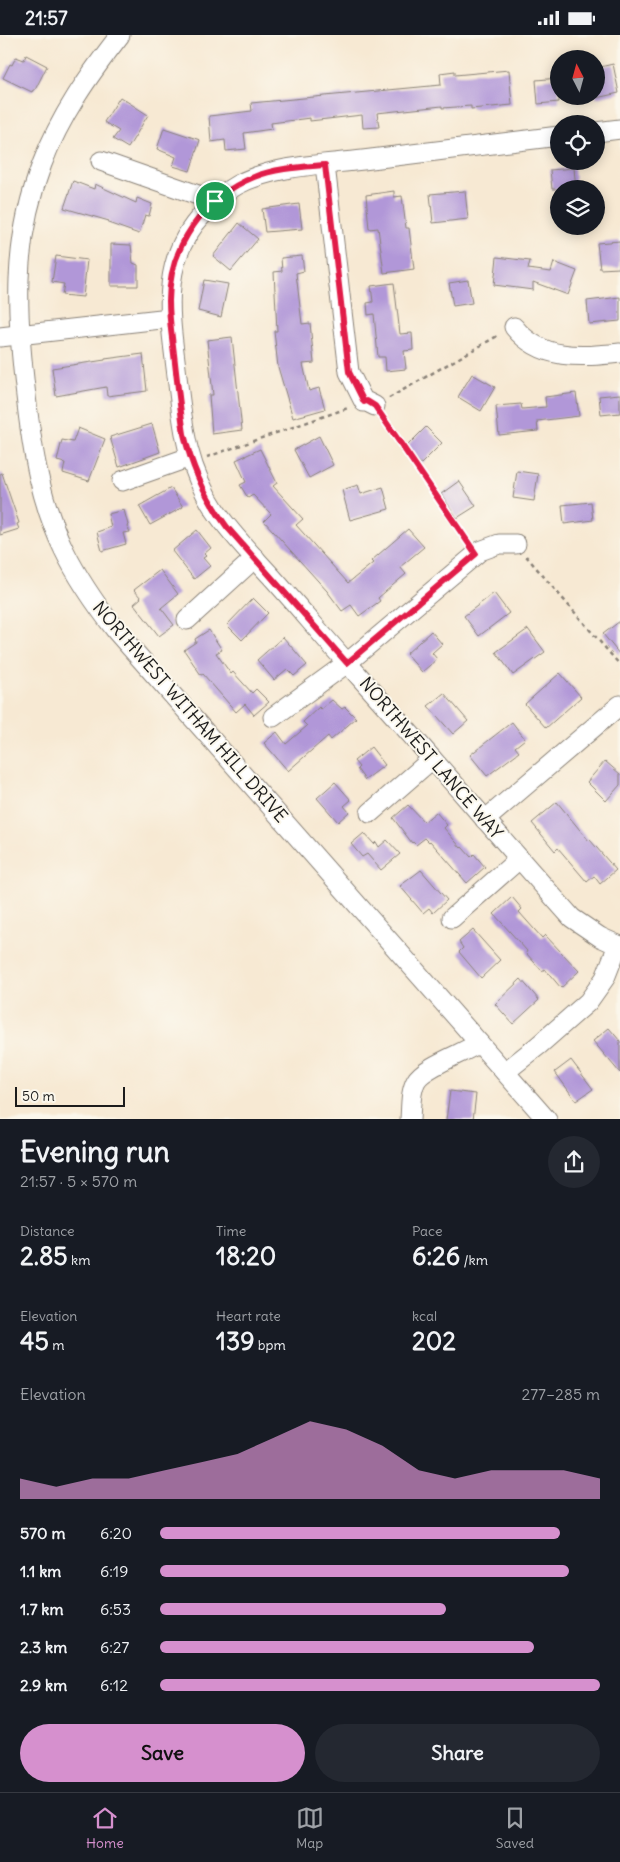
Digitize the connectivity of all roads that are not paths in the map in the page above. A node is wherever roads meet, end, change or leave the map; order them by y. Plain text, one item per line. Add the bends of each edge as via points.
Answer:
1 (120, 35) edge
2 (620, 129) edge
3 (605, 131) edge
4 (550, 138) edge
5 (101, 161) dead end
6 (325, 165) junction
7 (215, 201) junction
8 (170, 318) junction
9 (514, 327) road end
10 (9, 336) edge
11 (620, 353) edge
12 (370, 404) road end
13 (191, 460) junction
14 (122, 481) dead end
15 (516, 544) road end
16 (255, 558) junction
17 (186, 619) dead end
18 (347, 663) junction
19 (617, 714) edge
20 (274, 717) dead end
21 (432, 759) junction
22 (370, 813) dead end
23 (485, 820) junction
24 (519, 859) junction
25 (452, 918) dead end
26 (619, 946) edge
27 (479, 1043) junction
28 (505, 1071) junction
29 (410, 1119) edge
30 (546, 1119) edge

1 - 10 street, NORTHWEST WITHAM HILL DRIVE via 77,94 39,173 24,231
2 - 3 street
4 - 6 street, NORTHWEST LANCE WAY
5 - 7 street
6 - 7 street, NORTHWEST LANCE WAY via 298,167 254,177
6 - 12 street via 349,372
7 - 8 street, NORTHWEST LANCE WAY via 196,221 180,247 170,283
8 - 10 street
8 - 13 street, NORTHWEST LANCE WAY via 184,434
9 - 11 street via 527,341 561,355
10 - 27 street, NORTHWEST WITHAM HILL DRIVE via 47,508 63,548 97,606
13 - 14 street
13 - 16 street, NORTHWEST LANCE WAY via 214,509
15 - 18 street via 489,546 476,554
16 - 17 street
16 - 18 street, NORTHWEST LANCE WAY
18 - 20 street
18 - 21 street, NORTHWEST LANCE WAY
19 - 23 street
21 - 22 street
21 - 23 street, NORTHWEST LANCE WAY
23 - 24 street, NORTHWEST LANCE WAY
24 - 25 street
24 - 26 street, NORTHWEST LANCE WAY via 572,918
26 - 28 street via 605,978 592,996 539,1045
27 - 28 street, NORTHWEST WITHAM HILL DRIVE
27 - 29 street via 416,1079
28 - 30 street, NORTHWEST WITHAM HILL DRIVE

